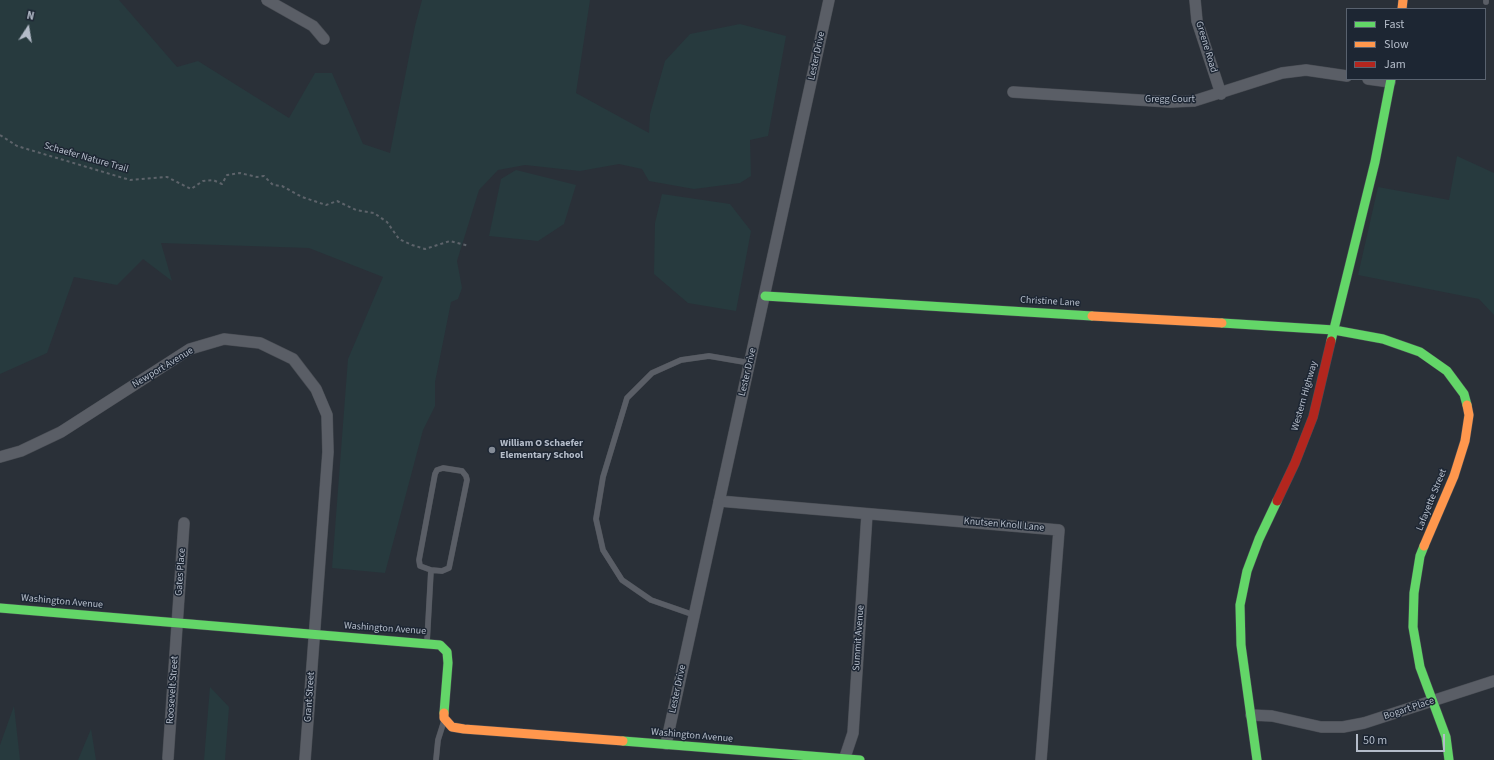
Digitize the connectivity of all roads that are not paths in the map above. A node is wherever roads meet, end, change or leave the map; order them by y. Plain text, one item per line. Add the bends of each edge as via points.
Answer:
1 (267, 0) edge
2 (829, 0) edge
3 (1195, 0) edge
4 (324, 39) dead end
5 (1346, 76) edge
6 (1379, 80) edge
7 (1390, 81) edge
8 (1013, 92) dead end
9 (1220, 94) junction
10 (765, 296) junction
11 (1334, 330) junction
12 (750, 363) junction
13 (0, 457) edge
14 (719, 501) junction
15 (867, 514) junction
16 (184, 523) dead end
17 (431, 570) junction
18 (0, 608) edge
19 (694, 615) junction
20 (177, 622) junction
21 (314, 634) junction
22 (427, 643) junction
23 (1494, 682) edge
24 (1433, 701) junction
25 (1251, 715) junction
26 (444, 718) junction
27 (666, 744) junction
28 (168, 758) dead end
29 (844, 759) edge
30 (305, 760) edge
31 (436, 760) edge
32 (860, 760) edge
33 (1041, 760) edge
34 (1256, 760) edge
35 (1449, 760) edge

1 - 4 street via 313,26
2 - 10 street, Lester Drive
3 - 9 street, Greene Road via 1197,21
5 - 9 street, Gregg Court via 1306,70 1282,73
6 - 7 street
7 - 11 street, Western Highway via 1375,162
8 - 9 street, Gregg Court via 1170,102 1194,101
10 - 11 street, Christine Lane
10 - 12 street, Lester Drive
11 - 24 street, Lafayette Street via 1383,339 1420,352 1447,371 1464,394 1469,415 1464,441 1454,476 1420,556 1414,593 1413,627 1420,667
11 - 25 street, Western Highway via 1313,417 1247,571 1240,605 1241,645
12 - 14 street, Lester Drive
12 - 19 lane via 708,356 681,360 652,373 628,398 603,477 596,520 604,550 622,580 651,600
13 - 21 street, Newport Avenue via 21,451 61,432 190,349 224,339 260,343 293,359 316,389 327,415 328,452
14 - 15 street, Knutsen Knoll Lane
14 - 19 street, Lester Drive
15 - 29 street, Summit Avenue via 853,733
15 - 33 street, Knutsen Knoll Lane via 1059,530
16 - 20 street, Gates Place
17 - 17 lane via 420,566 419,560 435,474 443,468 462,472 467,480 449,568 442,571
17 - 22 lane
18 - 20 street, Washington Avenue
19 - 27 street, Lester Drive
20 - 21 street, Washington Avenue
20 - 28 street, Roosevelt Street
21 - 22 street, Washington Avenue
21 - 30 street, Grant Street
22 - 26 street, Washington Avenue via 440,645 446,652 448,663
23 - 24 street, Bogart Place
24 - 25 street, Bogart Place via 1343,727 1321,727 1272,716
24 - 35 street, Lafayette Street via 1446,737
25 - 34 street, Western Highway
26 - 27 street, Washington Avenue via 452,727 464,729
26 - 31 lane
27 - 29 street, Washington Avenue
29 - 32 street, Washington Avenue

